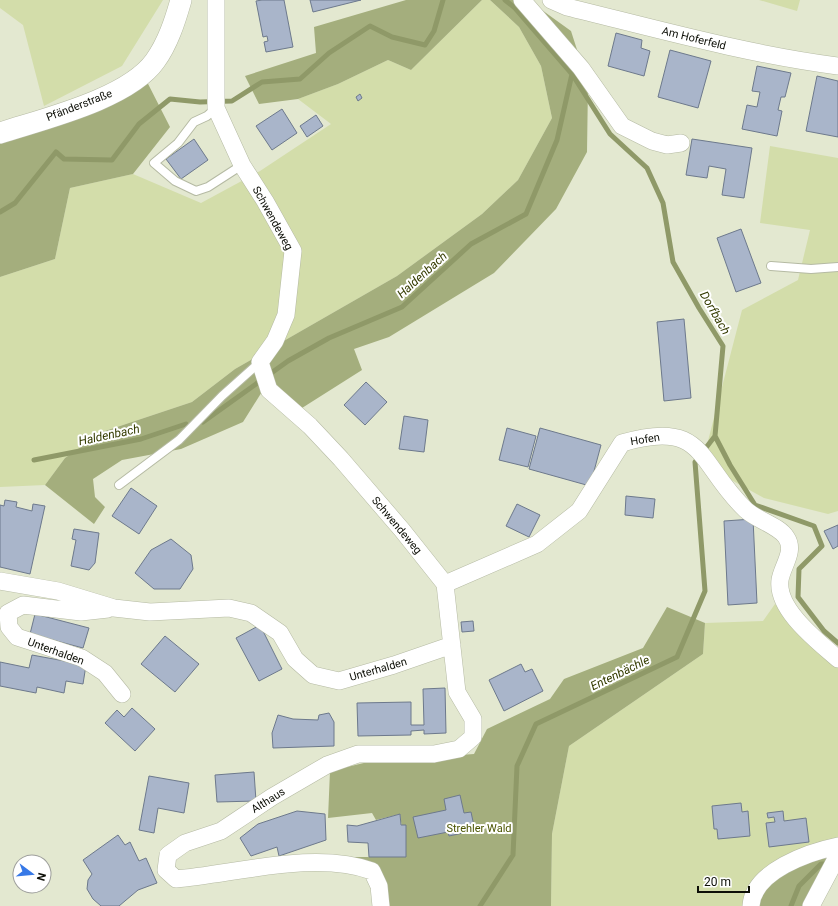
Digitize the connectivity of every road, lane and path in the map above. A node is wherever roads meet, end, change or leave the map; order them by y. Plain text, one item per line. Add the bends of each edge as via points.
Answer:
1 (181, 0) edge
2 (216, 0) edge
3 (522, 0) edge
4 (551, 0) edge
5 (838, 66) edge
6 (216, 101) junction
7 (0, 133) edge
8 (681, 143) dead end
9 (242, 165) junction
10 (771, 266) dead end
11 (838, 267) edge
12 (260, 362) junction
13 (120, 485) dead end
14 (0, 581) edge
15 (445, 584) junction
16 (114, 608) junction
17 (452, 645) junction
18 (838, 659) edge
19 (122, 694) dead end
20 (835, 858) edge
21 (380, 906) edge
22 (751, 906) edge
23 (811, 906) edge

1 - 7 street, Pfänderstraße via 172,31 155,61 143,74 105,98
2 - 6 street, Schwendeweg
3 - 8 street via 581,68 622,126 652,141 667,145
4 - 5 street, Am Hoferfeld via 567,7 725,46 798,61
6 - 9 street, Schwendeweg
6 - 9 lane via 207,116 194,122 182,138 154,162 175,181 196,191 208,187
9 - 12 street, Schwendeweg via 293,251 286,315 275,341
10 - 11 lane via 811,269
12 - 13 lane via 179,440
12 - 15 street, Schwendeweg via 269,390 310,426 341,459
14 - 16 street, Unterhalden via 58,591
15 - 17 street, Althaus
15 - 18 street, Hofen via 537,544 579,511 622,443 642,437 670,435 695,446 747,511 786,537 790,548 780,581 783,596 793,615 805,629
16 - 17 street, Unterhalden via 150,612 229,608 251,613 280,633 295,659 313,675 339,681
16 - 19 street, Unterhalden via 81,612 23,605 8,613 9,627 17,636 82,658 105,673
17 - 21 street, Althaus via 457,692 473,719 473,737 459,749 434,754 358,754 327,765 272,797 222,831 185,843 168,855 166,870 176,879 275,865 334,862 360,866 372,871 379,886
20 - 22 street via 815,851 792,861 772,874 756,889
20 - 23 street

